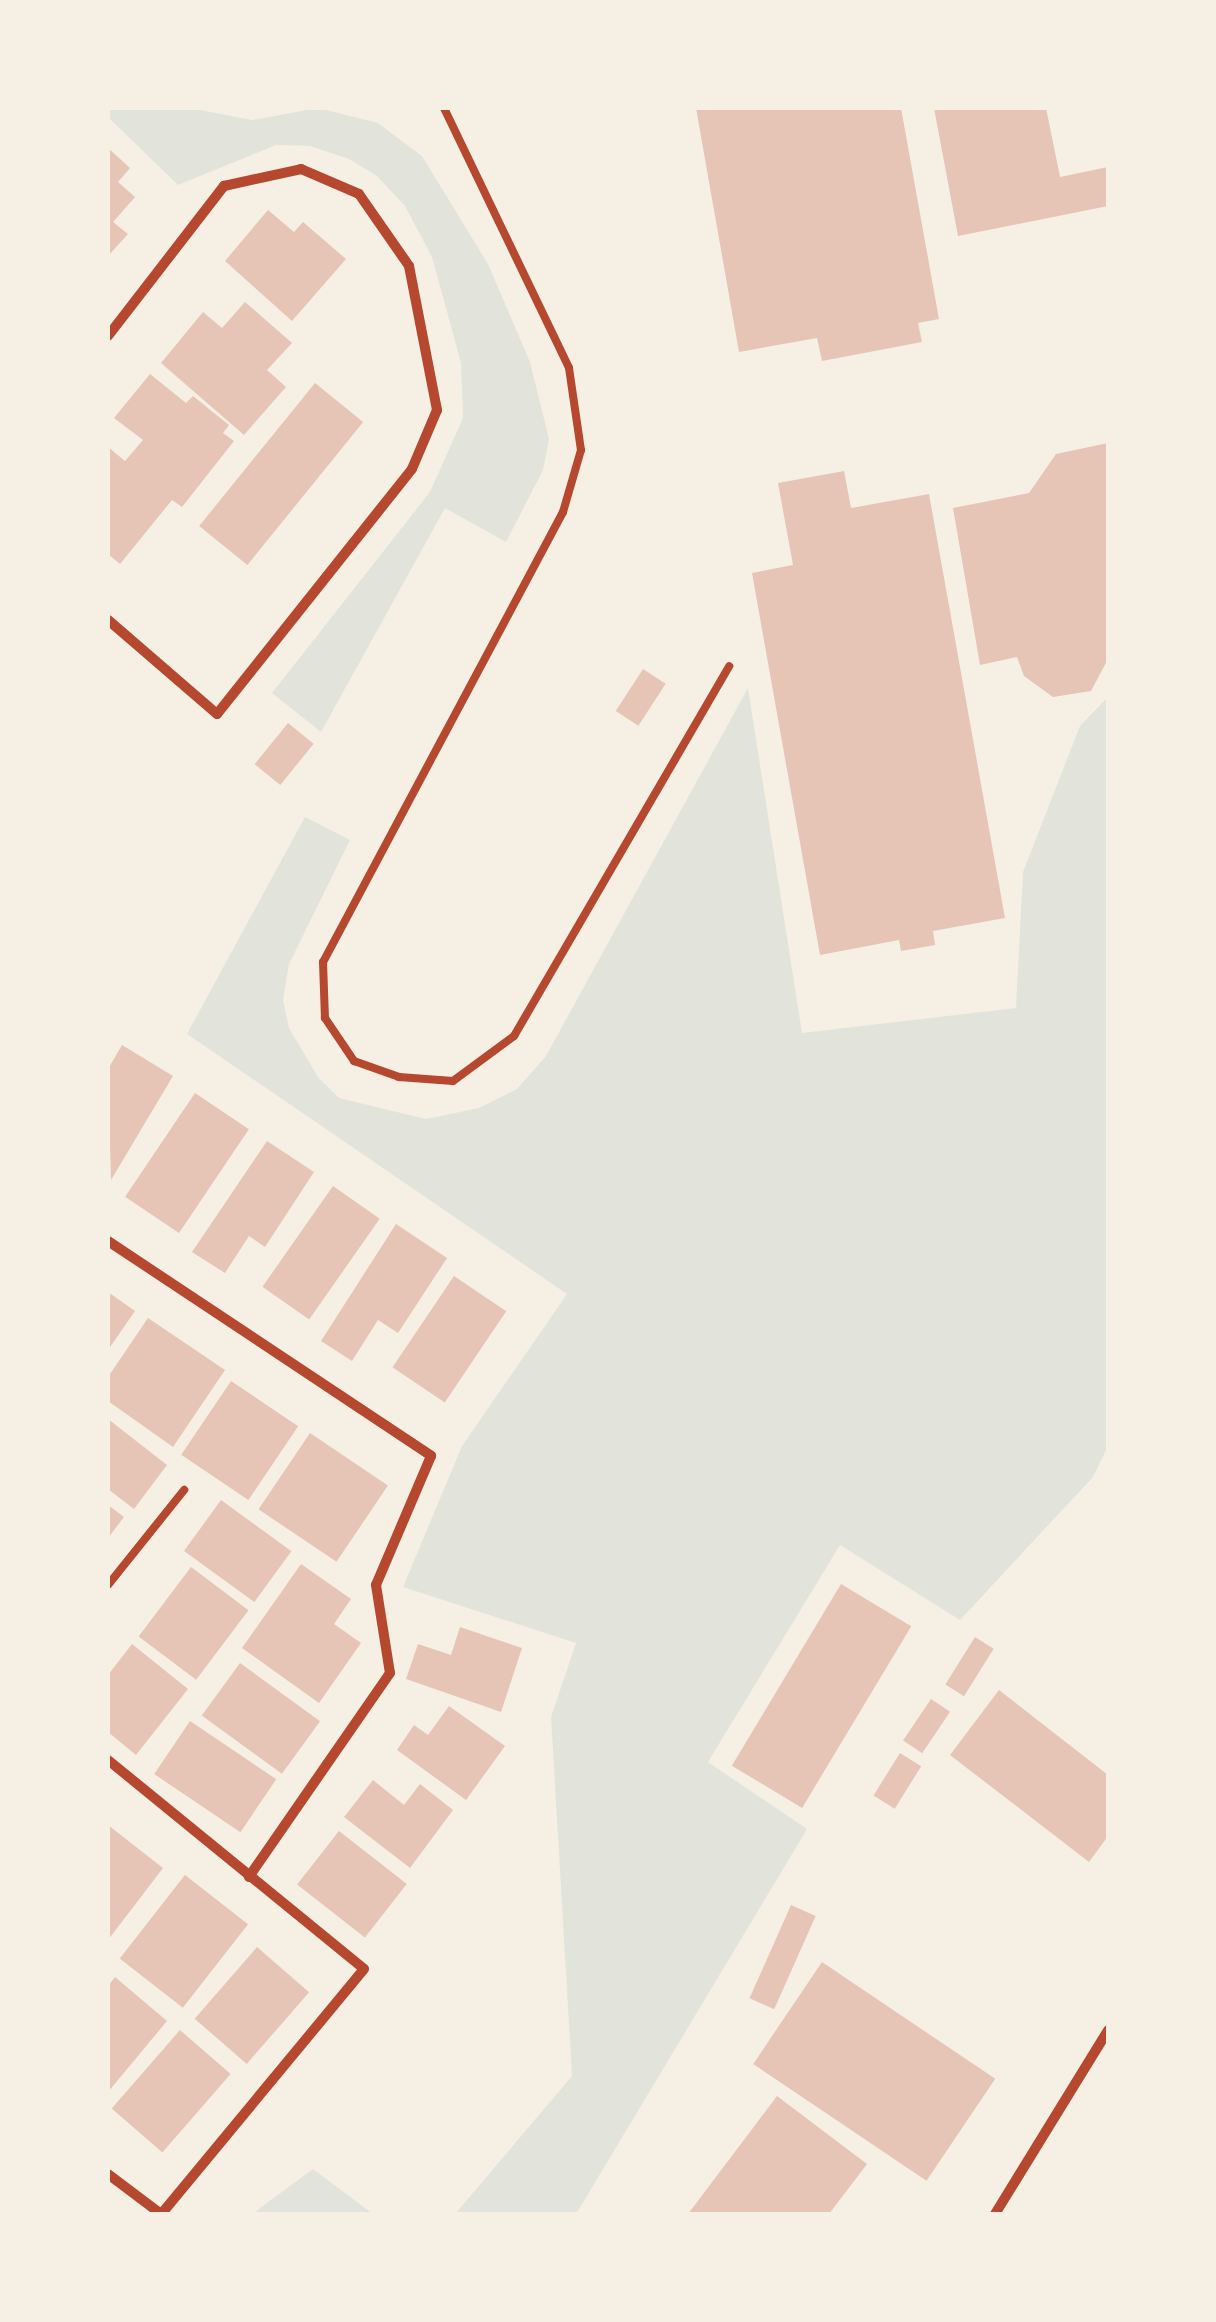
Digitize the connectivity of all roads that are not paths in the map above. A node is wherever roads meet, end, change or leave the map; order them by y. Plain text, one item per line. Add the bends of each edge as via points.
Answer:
1 (444, 108) edge
2 (108, 336) edge
3 (108, 620) edge
4 (730, 666) dead end
5 (108, 1241) edge
6 (184, 1490) dead end
7 (108, 1585) edge
8 (108, 1760) edge
9 (249, 1877) junction
10 (1108, 2030) edge
11 (108, 2174) edge
12 (994, 2214) edge

1 - 4 lane via 569,368 581,450 563,512 322,962 325,1018 354,1061 399,1077 453,1081 514,1036
2 - 3 street via 224,186 301,169 359,194 408,266 438,410 412,468 217,714
5 - 9 street via 430,1456 376,1585 390,1672
6 - 7 lane
8 - 9 street
9 - 11 street via 364,1968 162,2214
10 - 12 street

